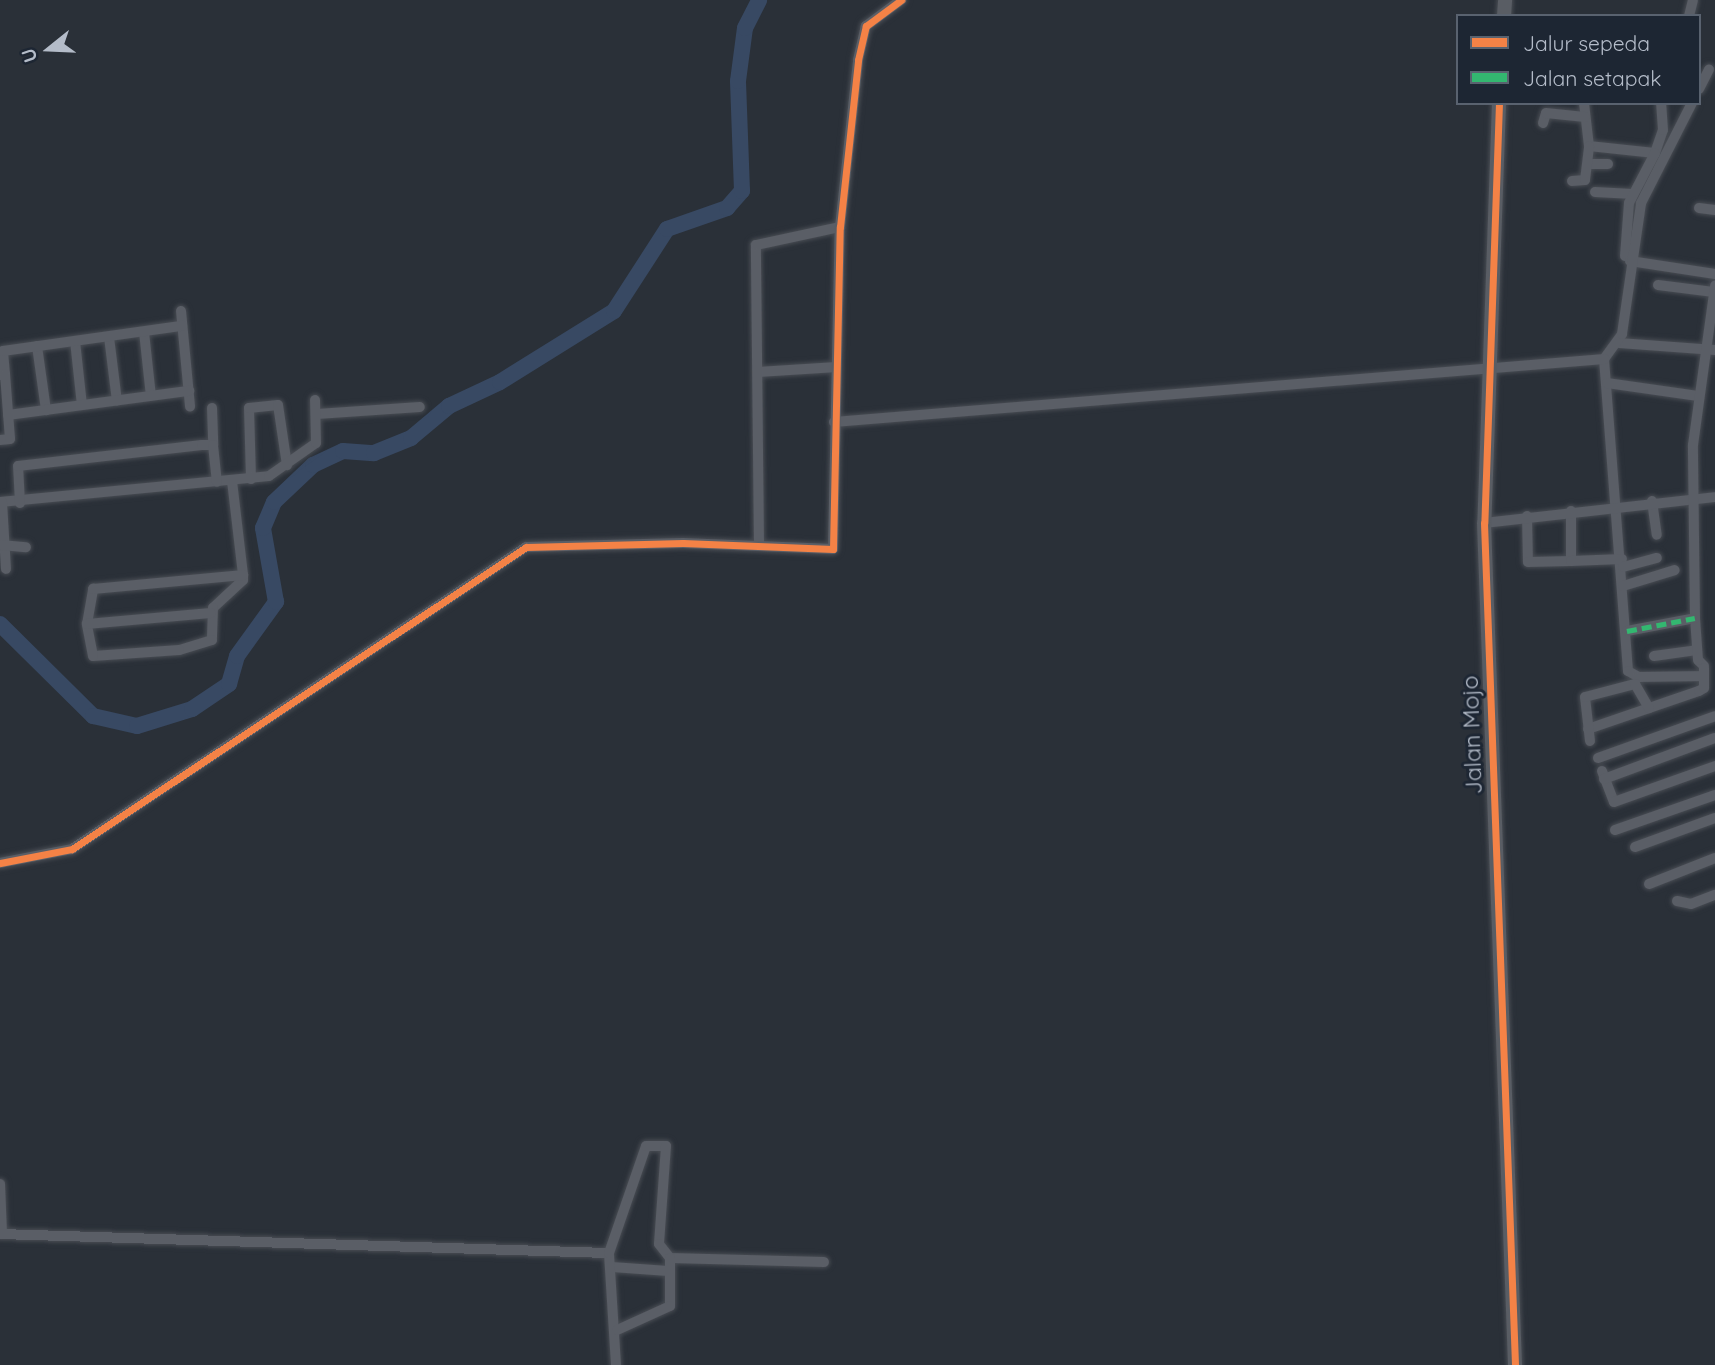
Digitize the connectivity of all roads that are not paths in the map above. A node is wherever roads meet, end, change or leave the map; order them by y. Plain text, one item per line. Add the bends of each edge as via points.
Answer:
1 (901, 0) edge
2 (1499, 105) edge
3 (1584, 105) edge
4 (1661, 105) edge
5 (1691, 105) edge
6 (1585, 117) junction
7 (1543, 122) dead end
8 (1589, 146) junction
9 (1655, 153) junction
10 (1589, 164) junction
11 (1608, 164) dead end
12 (1572, 181) dead end
13 (1595, 192) dead end
14 (1633, 194) junction
15 (1699, 208) dead end
16 (1715, 210) edge
17 (840, 226) junction
18 (1629, 257) junction
19 (1715, 274) edge
20 (1658, 285) dead end
21 (1714, 294) edge
22 (181, 311) dead end
23 (182, 326) junction
24 (144, 332) junction
25 (109, 337) junction
26 (75, 341) junction
27 (1619, 343) junction
28 (37, 346) junction
29 (1709, 349) edge
30 (1604, 359) junction
31 (836, 367) junction
32 (1490, 367) junction
33 (759, 372) junction
34 (3, 374) edge
35 (1606, 383) junction
36 (188, 391) junction
37 (151, 396) junction
38 (1698, 396) junction
39 (315, 400) dead end
40 (117, 401) junction
41 (82, 405) junction
42 (191, 407) dead end
43 (420, 407) dead end
44 (212, 408) dead end
45 (46, 410) junction
46 (317, 414) junction
47 (8, 415) junction
48 (838, 421) junction
49 (0, 440) edge
50 (213, 445) junction
51 (287, 465) junction
52 (251, 479) junction
53 (232, 481) junction
54 (217, 482) junction
55 (1693, 495) junction
56 (1715, 497) edge
57 (1652, 501) junction
58 (1, 502) edge
59 (20, 503) junction
60 (1618, 505) junction
61 (1571, 511) junction
62 (1527, 516) junction
63 (1484, 523) junction
64 (1657, 535) dead end
65 (3, 545) edge
66 (759, 546) junction
67 (26, 547) dead end
68 (1657, 558) dead end
69 (1571, 561) junction
70 (1623, 563) junction
71 (6, 569) dead end
72 (1675, 570) dead end
73 (243, 575) junction
74 (1623, 586) junction
75 (211, 613) junction
76 (1695, 618) junction
77 (87, 624) junction
78 (1627, 631) junction
79 (1697, 650) junction
80 (1654, 656) dead end
81 (1708, 669) edge
82 (1649, 708) junction
83 (1715, 716) edge
84 (1591, 739) junction
85 (1714, 740) edge
86 (1715, 766) edge
87 (1601, 769) junction
88 (1715, 795) edge
89 (1715, 818) edge
90 (1615, 830) dead end
91 (1635, 847) dead end
92 (1715, 858) edge
93 (0, 863) edge
94 (1649, 884) dead end
95 (1715, 895) edge
96 (1677, 901) dead end
97 (0, 1184) edge
98 (1, 1234) edge
99 (609, 1253) junction
100 (670, 1258) junction
101 (824, 1262) dead end
102 (612, 1267) junction
103 (668, 1271) junction
104 (617, 1330) junction
105 (616, 1365) edge
106 (1514, 1365) edge

1 - 17 street via 862,33
2 - 32 street, Jalan Mojo
3 - 6 street
4 - 9 street via 1663,130
5 - 18 street via 1641,203
6 - 7 street via 1546,113
6 - 8 street
8 - 9 street
8 - 10 street
9 - 14 street
10 - 11 street
10 - 12 street via 1585,180
13 - 14 street
14 - 18 street via 1626,215
15 - 16 street
17 - 31 street
17 - 33 street via 756,245
18 - 19 street
18 - 27 street
20 - 21 street
21 - 29 street
22 - 23 street
23 - 24 street
23 - 36 street
24 - 25 street
24 - 37 street
25 - 26 street
25 - 40 street
26 - 28 street
26 - 41 street
27 - 29 street
27 - 30 street
28 - 34 street via 3,351
28 - 45 street
29 - 38 street
30 - 32 street
30 - 35 street
31 - 33 street
31 - 48 street
32 - 48 street
32 - 63 street, Jalan Mojo
33 - 66 street
34 - 47 street
35 - 38 street
35 - 60 street
36 - 37 street
36 - 42 street
37 - 40 street
38 - 55 street
39 - 46 street
40 - 41 street
41 - 45 street
43 - 46 street
44 - 50 street
45 - 47 street
46 - 51 street via 316,443
47 - 49 street via 10,439
48 - 66 street via 833,549
50 - 54 street
50 - 59 street via 18,466
51 - 52 street via 276,474
51 - 52 street via 278,405 248,408
52 - 53 street
53 - 54 street
53 - 73 street
54 - 59 street
55 - 56 street
55 - 57 street
55 - 76 street
57 - 60 street
57 - 64 street
58 - 59 street
58 - 65 street
60 - 61 street
60 - 70 street
61 - 62 street
61 - 69 street
62 - 63 street
62 - 69 street via 1528,562
63 - 106 street, Jalan Mojo
65 - 67 street
65 - 71 street
66 - 93 street via 526,547 72,849
68 - 70 street
69 - 70 street
70 - 74 street
72 - 74 street
73 - 75 street via 242,583
73 - 77 street via 93,589
74 - 78 street
75 - 77 street
75 - 77 street via 210,641 97,659
76 - 78 street
76 - 79 street
78 - 81 street via 1631,675
79 - 80 street
79 - 81 street
81 - 82 street via 1699,691
82 - 84 street
82 - 84 street via 1635,684 1585,697
83 - 87 street
84 - 87 street
85 - 87 street
86 - 87 street via 1614,802
88 - 90 street
89 - 91 street
92 - 94 street
95 - 96 street via 1691,904
97 - 98 street
98 - 99 street
99 - 100 street via 645,1148 651,1144 669,1150 659,1245
99 - 102 street
100 - 101 street
100 - 103 street
102 - 103 street
102 - 104 street
103 - 104 street via 669,1308
104 - 105 street

